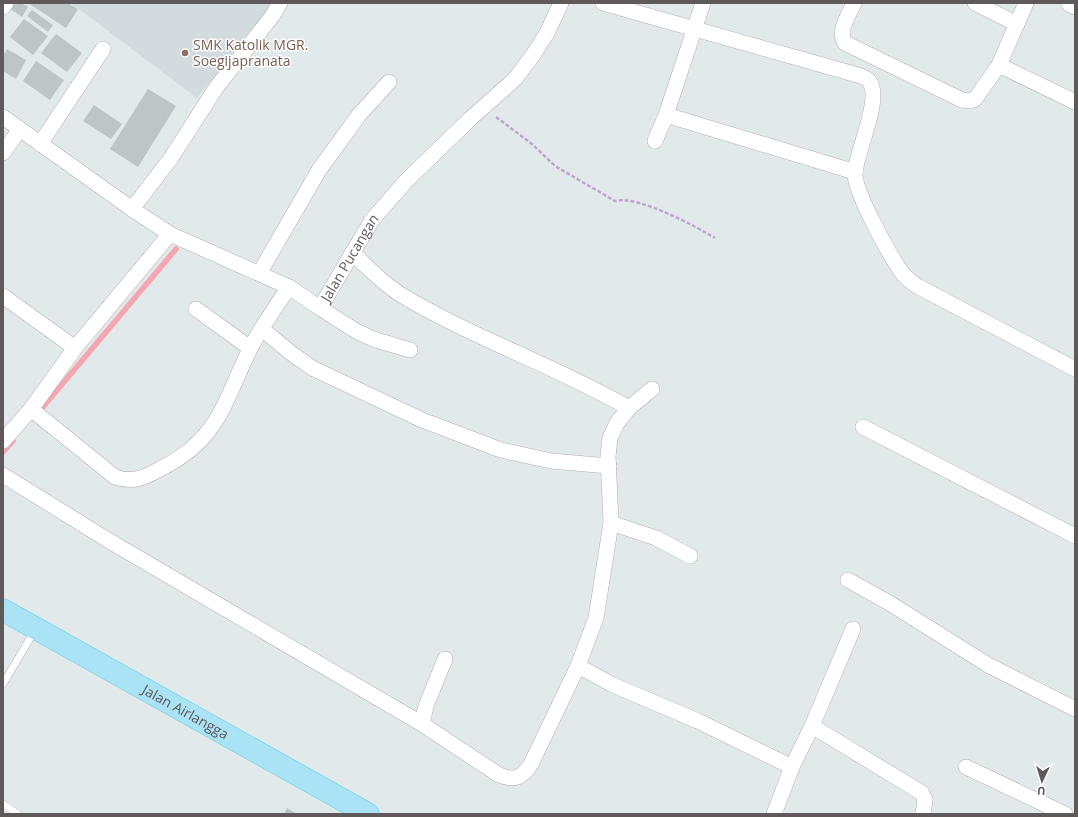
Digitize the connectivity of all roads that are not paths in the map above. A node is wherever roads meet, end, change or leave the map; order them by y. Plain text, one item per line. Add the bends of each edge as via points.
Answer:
1 (6, 3) edge
2 (280, 3) edge
3 (561, 3) edge
4 (603, 3) edge
5 (703, 3) edge
6 (854, 3) edge
7 (975, 3) edge
8 (1026, 3) edge
9 (3, 7) edge
10 (1017, 24) junction
11 (695, 30) junction
12 (103, 49) dead end
13 (999, 65) junction
14 (389, 82) dead end
15 (1075, 102) edge
16 (666, 114) junction
17 (3, 117) edge
18 (20, 129) junction
19 (655, 141) dead end
20 (40, 144) junction
21 (3, 153) edge
22 (855, 172) junction
23 (132, 209) junction
24 (170, 234) junction
25 (352, 253) junction
26 (260, 272) junction
27 (290, 287) junction
28 (3, 296) edge
29 (320, 308) junction
30 (196, 309) dead end
31 (262, 329) junction
32 (75, 348) junction
33 (250, 348) junction
34 (410, 350) dead end
35 (1075, 370) edge
36 (652, 389) dead end
37 (629, 408) junction
38 (31, 409) junction
39 (863, 427) dead end
40 (4, 439) edge
41 (608, 466) junction
42 (3, 475) edge
43 (611, 523) junction
44 (1075, 536) edge
45 (690, 556) dead end
46 (848, 580) dead end
47 (3, 610) edge
48 (36, 628) junction
49 (853, 629) dead end
50 (445, 659) dead end
51 (578, 666) junction
52 (3, 684) edge
53 (1075, 709) edge
54 (422, 724) junction
55 (812, 726) junction
56 (792, 767) junction
57 (966, 767) dead end
58 (3, 804) edge
59 (18, 814) edge
60 (368, 814) edge
61 (774, 814) edge
62 (923, 814) edge
63 (1065, 814) edge

1 - 9 street
2 - 23 street via 216,88 171,158
3 - 25 street, Jalan Pucangan via 547,33 515,79 388,200
4 - 11 street
5 - 11 street
6 - 13 street via 842,30 842,39 845,43 962,100 975,99
7 - 10 street
8 - 10 street
10 - 13 street
11 - 16 street
11 - 22 street via 861,76 869,81 873,93 872,111
12 - 20 street
13 - 15 street
14 - 26 street via 359,115 319,170
16 - 19 street
16 - 22 street
17 - 18 street, Jalan Pucangan
18 - 20 street, Jalan Pucangan
18 - 21 street
20 - 23 street, Jalan Pucangan
22 - 35 street via 856,185 904,275 913,283
23 - 24 street, Jalan Pucangan
24 - 26 street, Jalan Pucangan via 214,255
24 - 32 street
25 - 29 street, Jalan Pucangan
25 - 37 street via 401,295
26 - 27 street, Jalan Pucangan
27 - 29 street, Jalan Pucangan
27 - 31 street
28 - 32 street
29 - 34 street via 373,339
30 - 33 street
31 - 33 street
31 - 41 street via 312,368 422,420 501,450 551,461
32 - 38 street
33 - 38 street via 218,420 208,433 177,461 141,479 131,481 115,477
36 - 37 street
37 - 41 street via 613,431 608,446
38 - 40 street
39 - 44 street
41 - 43 street
42 - 54 street via 106,539
43 - 45 street via 656,538
43 - 51 street via 596,618
46 - 53 street via 988,665
47 - 48 main road, Jalan Airlangga
48 - 52 lane
48 - 60 main road, Jalan Airlangga
49 - 55 street
50 - 54 street via 426,706
51 - 54 street via 532,764 518,777 509,779 499,775
51 - 56 street via 613,685 698,721
55 - 56 street
55 - 62 street via 922,793 925,797
56 - 61 street
57 - 63 street
58 - 59 lane

